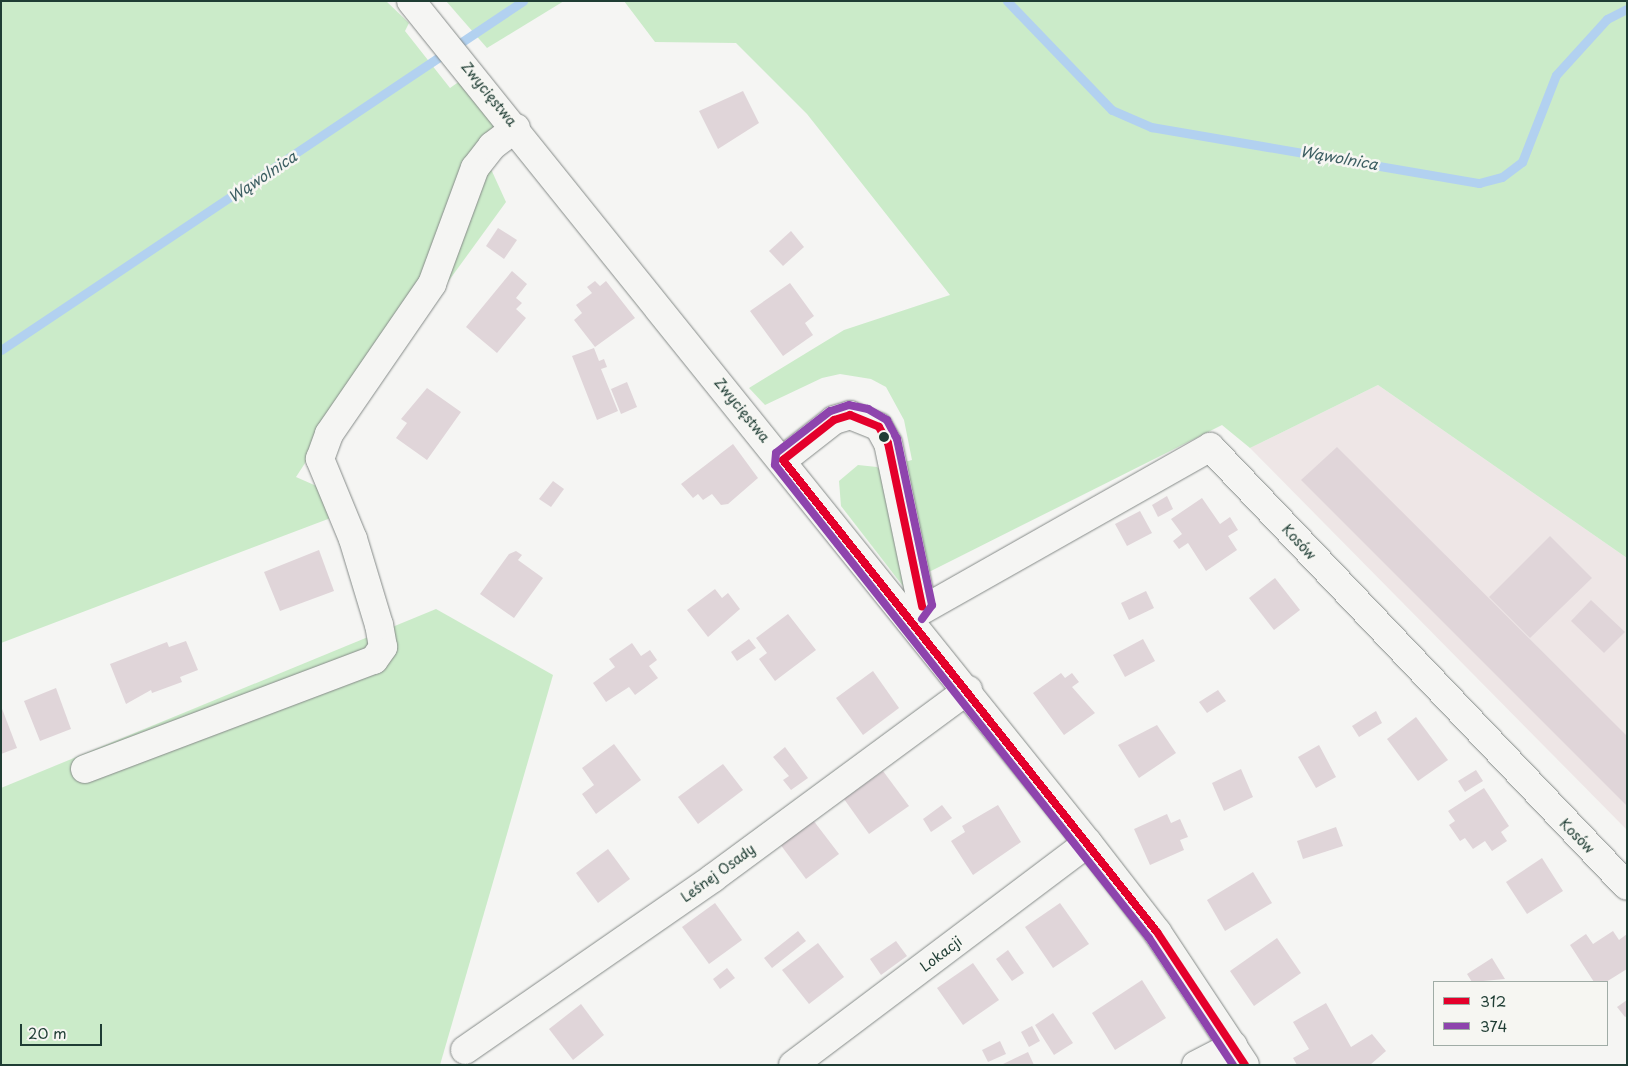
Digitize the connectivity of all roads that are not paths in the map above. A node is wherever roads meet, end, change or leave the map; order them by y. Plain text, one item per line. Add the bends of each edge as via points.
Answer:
1 (411, 1) edge
2 (516, 128) junction
3 (783, 460) junction
4 (916, 612) junction
5 (968, 690) junction
6 (86, 769) dead end
7 (1088, 843) junction
8 (1627, 886) edge
9 (465, 1050) dead end
10 (1239, 1055) edge
11 (793, 1065) edge
12 (1196, 1065) edge

1 - 2 street, Zwycięstwa via 431,21
2 - 3 street, Zwycięstwa
2 - 6 street via 492,146 474,168 432,284 329,434 320,459 353,539 383,647 374,660
3 - 4 street, Zwycięstwa
3 - 4 street via 834,420 850,415 879,427 888,443
4 - 5 street, Zwycięstwa
4 - 8 street, Kosów via 1210,447
5 - 7 street, Zwycięstwa
5 - 9 street, Leśnej Osady via 713,878
7 - 10 street, Zwycięstwa via 1157,932
7 - 11 street, Lokacji
10 - 12 street

